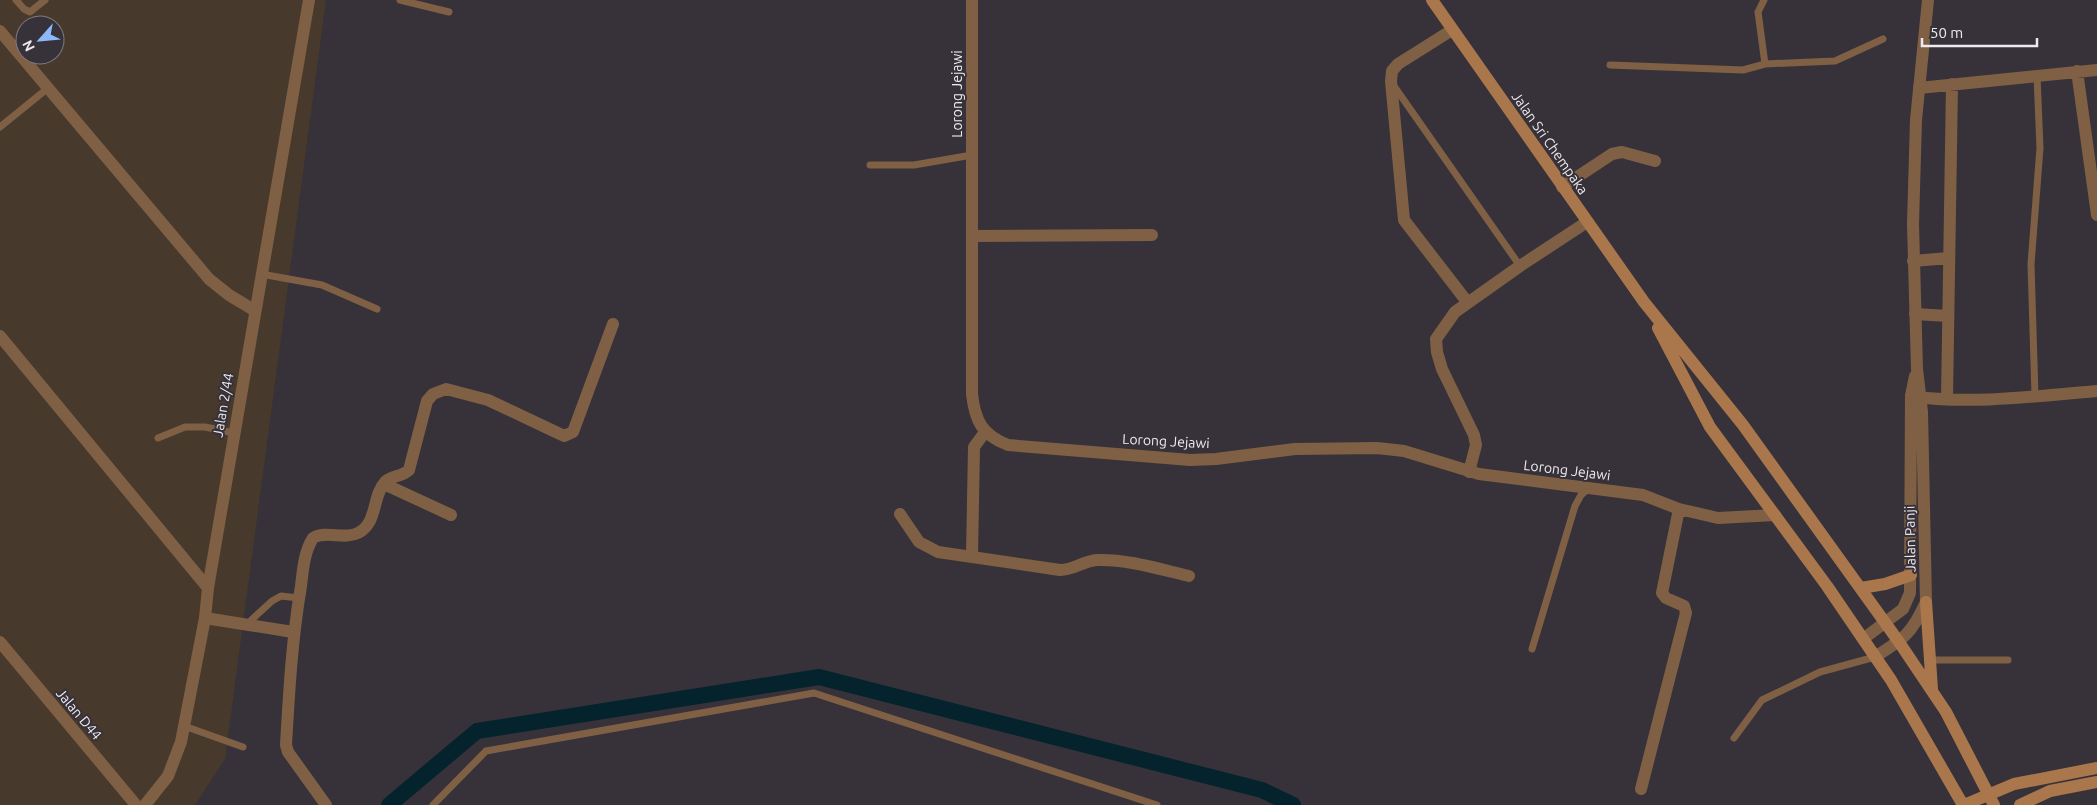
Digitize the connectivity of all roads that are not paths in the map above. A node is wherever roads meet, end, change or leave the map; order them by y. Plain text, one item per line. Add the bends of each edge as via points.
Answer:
1 (16, 0) edge
2 (46, 0) edge
3 (309, 0) edge
4 (400, 0) edge
5 (972, 0) edge
6 (1432, 0) edge
7 (1764, 0) edge
8 (1928, 0) edge
9 (449, 12) dead end
10 (1452, 30) junction
11 (0, 31) edge
12 (1883, 39) dead end
13 (1766, 64) junction
14 (1610, 65) dead end
15 (2097, 70) edge
16 (2077, 71) junction
17 (2037, 76) junction
18 (1391, 81) junction
19 (1952, 84) junction
20 (48, 88) junction
21 (1919, 88) junction
22 (0, 127) edge
23 (972, 155) junction
24 (1655, 161) dead end
25 (870, 165) dead end
26 (1562, 187) junction
27 (2097, 215) edge
28 (1587, 222) junction
29 (1152, 235) dead end
30 (972, 236) junction
31 (1949, 258) junction
32 (1913, 261) junction
33 (1520, 266) junction
34 (261, 274) junction
35 (1644, 302) junction
36 (1468, 303) junction
37 (377, 308) dead end
38 (254, 310) junction
39 (1914, 314) junction
40 (1948, 316) junction
41 (613, 324) dead end
42 (0, 336) edge
43 (2097, 391) edge
44 (1916, 396) junction
45 (2036, 396) junction
46 (1947, 399) junction
47 (985, 432) junction
48 (234, 433) junction
49 (158, 438) dead end
50 (1469, 472) junction
51 (384, 484) junction
52 (1589, 488) junction
53 (1680, 509) junction
54 (900, 514) dead end
55 (451, 515) dead end
56 (1775, 515) junction
57 (972, 556) junction
58 (1911, 575) junction
59 (1188, 576) dead end
60 (208, 588) junction
61 (1861, 588) junction
62 (299, 598) junction
63 (1926, 602) junction
64 (205, 618) junction
65 (1886, 623) junction
66 (247, 624) junction
67 (293, 632) junction
68 (1863, 640) junction
69 (0, 642) edge
70 (1899, 642) junction
71 (1532, 648) dead end
72 (1875, 658) junction
73 (1930, 660) junction
74 (2008, 660) dead end
75 (1932, 690) junction
76 (184, 726) junction
77 (1734, 738) dead end
78 (243, 747) dead end
79 (2097, 768) edge
80 (2097, 782) edge
81 (1641, 789) dead end
82 (1991, 800) edge
83 (136, 805) edge
84 (145, 805) edge
85 (326, 805) edge
86 (433, 805) edge
87 (1157, 805) edge
88 (1963, 805) edge
89 (2020, 805) edge

1 - 2 lane via 30,12
3 - 34 street, Jalan 2/44
4 - 9 lane
5 - 23 street, Lorong Jejawi
6 - 10 main road, Jalan Sri Chempaka
7 - 13 lane via 1758,12
8 - 21 street
10 - 18 street via 1398,64 1392,71
10 - 26 main road, Jalan Sri Chempaka
11 - 20 street
12 - 13 lane via 1838,60
13 - 14 lane via 1743,70
15 - 16 street
16 - 17 street
16 - 27 street
17 - 19 street
17 - 45 lane via 2040,148 2031,264
18 - 33 lane
18 - 36 street via 1404,220
19 - 21 street
19 - 31 street
20 - 22 lane
20 - 38 street via 209,279
21 - 32 street
23 - 25 lane via 914,166
23 - 30 street, Lorong Jejawi
24 - 26 street via 1622,152 1612,154
26 - 28 main road, Jalan Sri Chempaka
28 - 33 street
28 - 35 main road, Jalan Sri Chempaka
29 - 30 street
30 - 47 street, Lorong Jejawi via 972,394 975,415
31 - 32 street
31 - 40 street
32 - 39 street
33 - 36 street
34 - 37 lane via 322,286
34 - 38 street, Jalan 2/44
35 - 56 main road via 1710,427
35 - 61 main road via 1743,425
36 - 50 street via 1452,315 1436,339 1442,368 1474,435 1476,445
38 - 48 street, Jalan 2/44
39 - 40 street
39 - 44 street
40 - 46 street
41 - 51 street via 573,432 564,436 488,400 450,389 438,392 427,401 409,470
42 - 60 street
43 - 45 street
44 - 46 street
44 - 58 street
44 - 63 street, Jalan Panji
45 - 46 street
47 - 50 street, Lorong Jejawi via 994,440 1008,444 1190,460 1295,449 1377,448 1404,451
47 - 57 street via 974,447
48 - 49 lane via 185,427
48 - 60 street, Jalan 2/44
50 - 52 street, Lorong Jejawi
51 - 55 street
51 - 62 street via 370,521 360,532 352,535 322,534 312,538
52 - 53 street, Lorong Jejawi via 1644,495
52 - 71 lane via 1575,506
53 - 56 street, Lorong Jejawi via 1718,518
53 - 81 street via 1662,593 1684,606 1686,612
54 - 57 street via 912,534 928,548
56 - 68 main road
57 - 59 street via 1060,570 1073,569 1096,560 1121,561
58 - 61 main road
58 - 65 street via 1910,593 1903,609
60 - 64 street, Jalan 2/44
61 - 65 main road
62 - 66 lane via 281,596
62 - 67 street
63 - 70 street, Jalan Panji via 1916,625
63 - 73 main road
64 - 66 street
64 - 76 street, Jalan 2/44
65 - 68 street
65 - 70 main road
66 - 67 street
67 - 85 street via 286,747
68 - 72 main road
69 - 83 street, Jalan D44
70 - 72 street, Jalan Panji
70 - 75 main road
72 - 77 lane via 1820,672 1762,700
72 - 88 main road
73 - 74 lane
73 - 75 main road
75 - 82 main road
76 - 78 lane
76 - 84 street, Jalan 2/44 via 168,776
79 - 82 main road via 2014,784
80 - 89 main road via 2050,791
82 - 88 main road
86 - 87 lane via 486,751 814,693

